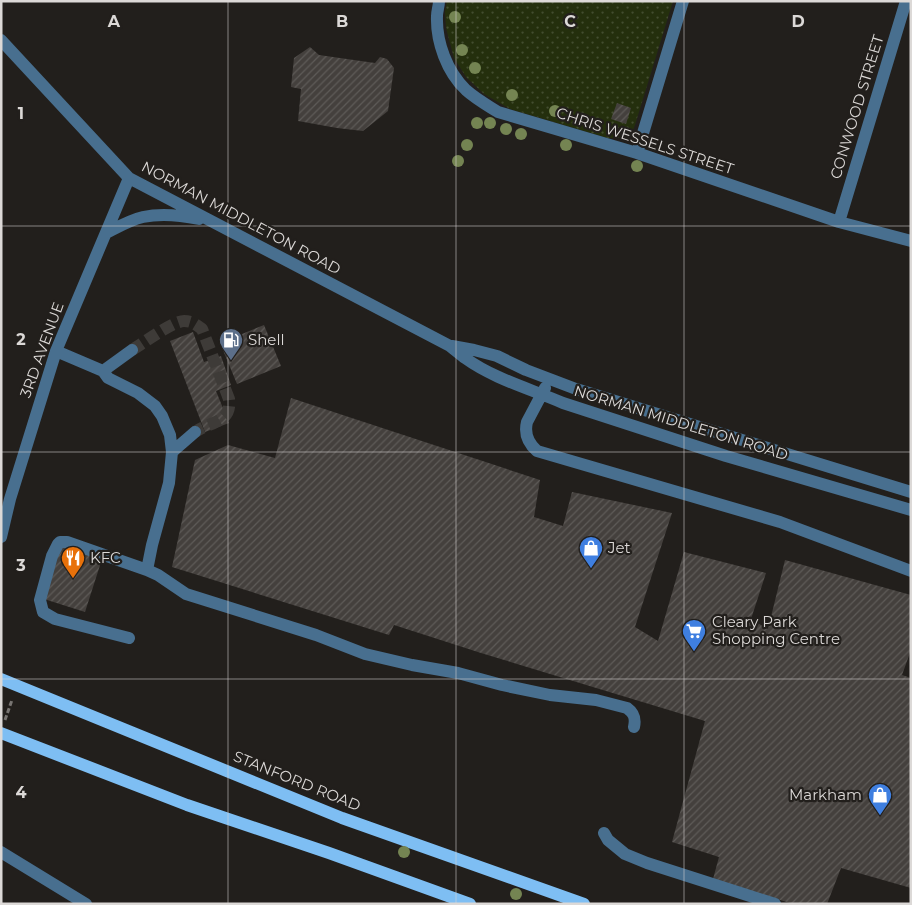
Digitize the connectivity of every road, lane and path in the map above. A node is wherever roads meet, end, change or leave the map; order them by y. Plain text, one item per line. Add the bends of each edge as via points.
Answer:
1 (440, 1) edge
2 (682, 1) edge
3 (906, 1) edge
4 (1, 40) edge
5 (637, 153) junction
6 (129, 178) junction
7 (211, 221) junction
8 (839, 222) junction
9 (106, 233) junction
10 (911, 241) edge
11 (450, 346) junction
12 (132, 350) tunnel mouth
13 (56, 351) junction
14 (103, 371) junction
15 (551, 380) junction
16 (542, 394) junction
17 (195, 432) tunnel mouth
18 (172, 452) junction
19 (911, 492) edge
20 (911, 510) edge
21 (1, 537) edge
22 (147, 570) junction
23 (911, 571) edge
24 (129, 638) dead end
25 (1, 679) edge
26 (17, 685) junction
27 (634, 727) dead end
28 (3, 728) edge
29 (604, 833) dead end
30 (1, 852) edge
31 (86, 904) edge
32 (470, 904) edge
33 (584, 904) edge
34 (775, 904) edge

1 - 5 street, CHRIS WESSELS STREET via 437,16 439,38 446,60 456,78 473,96 498,112
2 - 5 street
3 - 8 street, CONWOOD STREET
4 - 6 street, NORMAN MIDDLETON ROAD
5 - 8 street, CHRIS WESSELS STREET
6 - 7 street, NORMAN MIDDLETON ROAD
6 - 9 street, 3RD AVENUE
7 - 9 street via 184,216 141,217
7 - 11 street, NORMAN MIDDLETON ROAD
8 - 10 street, CHRIS WESSELS STREET
9 - 13 street, 3RD AVENUE
11 - 15 street, NORMAN MIDDLETON ROAD via 497,356
11 - 16 street, NORMAN MIDDLETON ROAD via 483,369
12 - 14 street
13 - 14 street
13 - 21 street, 3RD AVENUE
14 - 18 street via 108,378 155,406 170,435
15 - 16 street
15 - 19 street, NORMAN MIDDLETON ROAD
16 - 20 street, NORMAN MIDDLETON ROAD via 563,404 726,456
16 - 23 street via 526,426 527,437 537,451 780,522
17 - 18 street
18 - 22 street via 169,483
22 - 24 street via 60,542 54,549 40,600 43,612 54,619
22 - 27 street via 186,594 365,654 550,695 596,700 627,708 634,717
25 - 26 main road, STANFORD ROAD
26 - 28 path
26 - 33 main road, STANFORD ROAD via 342,818
28 - 32 main road via 187,805
29 - 34 street via 625,854
30 - 31 street

